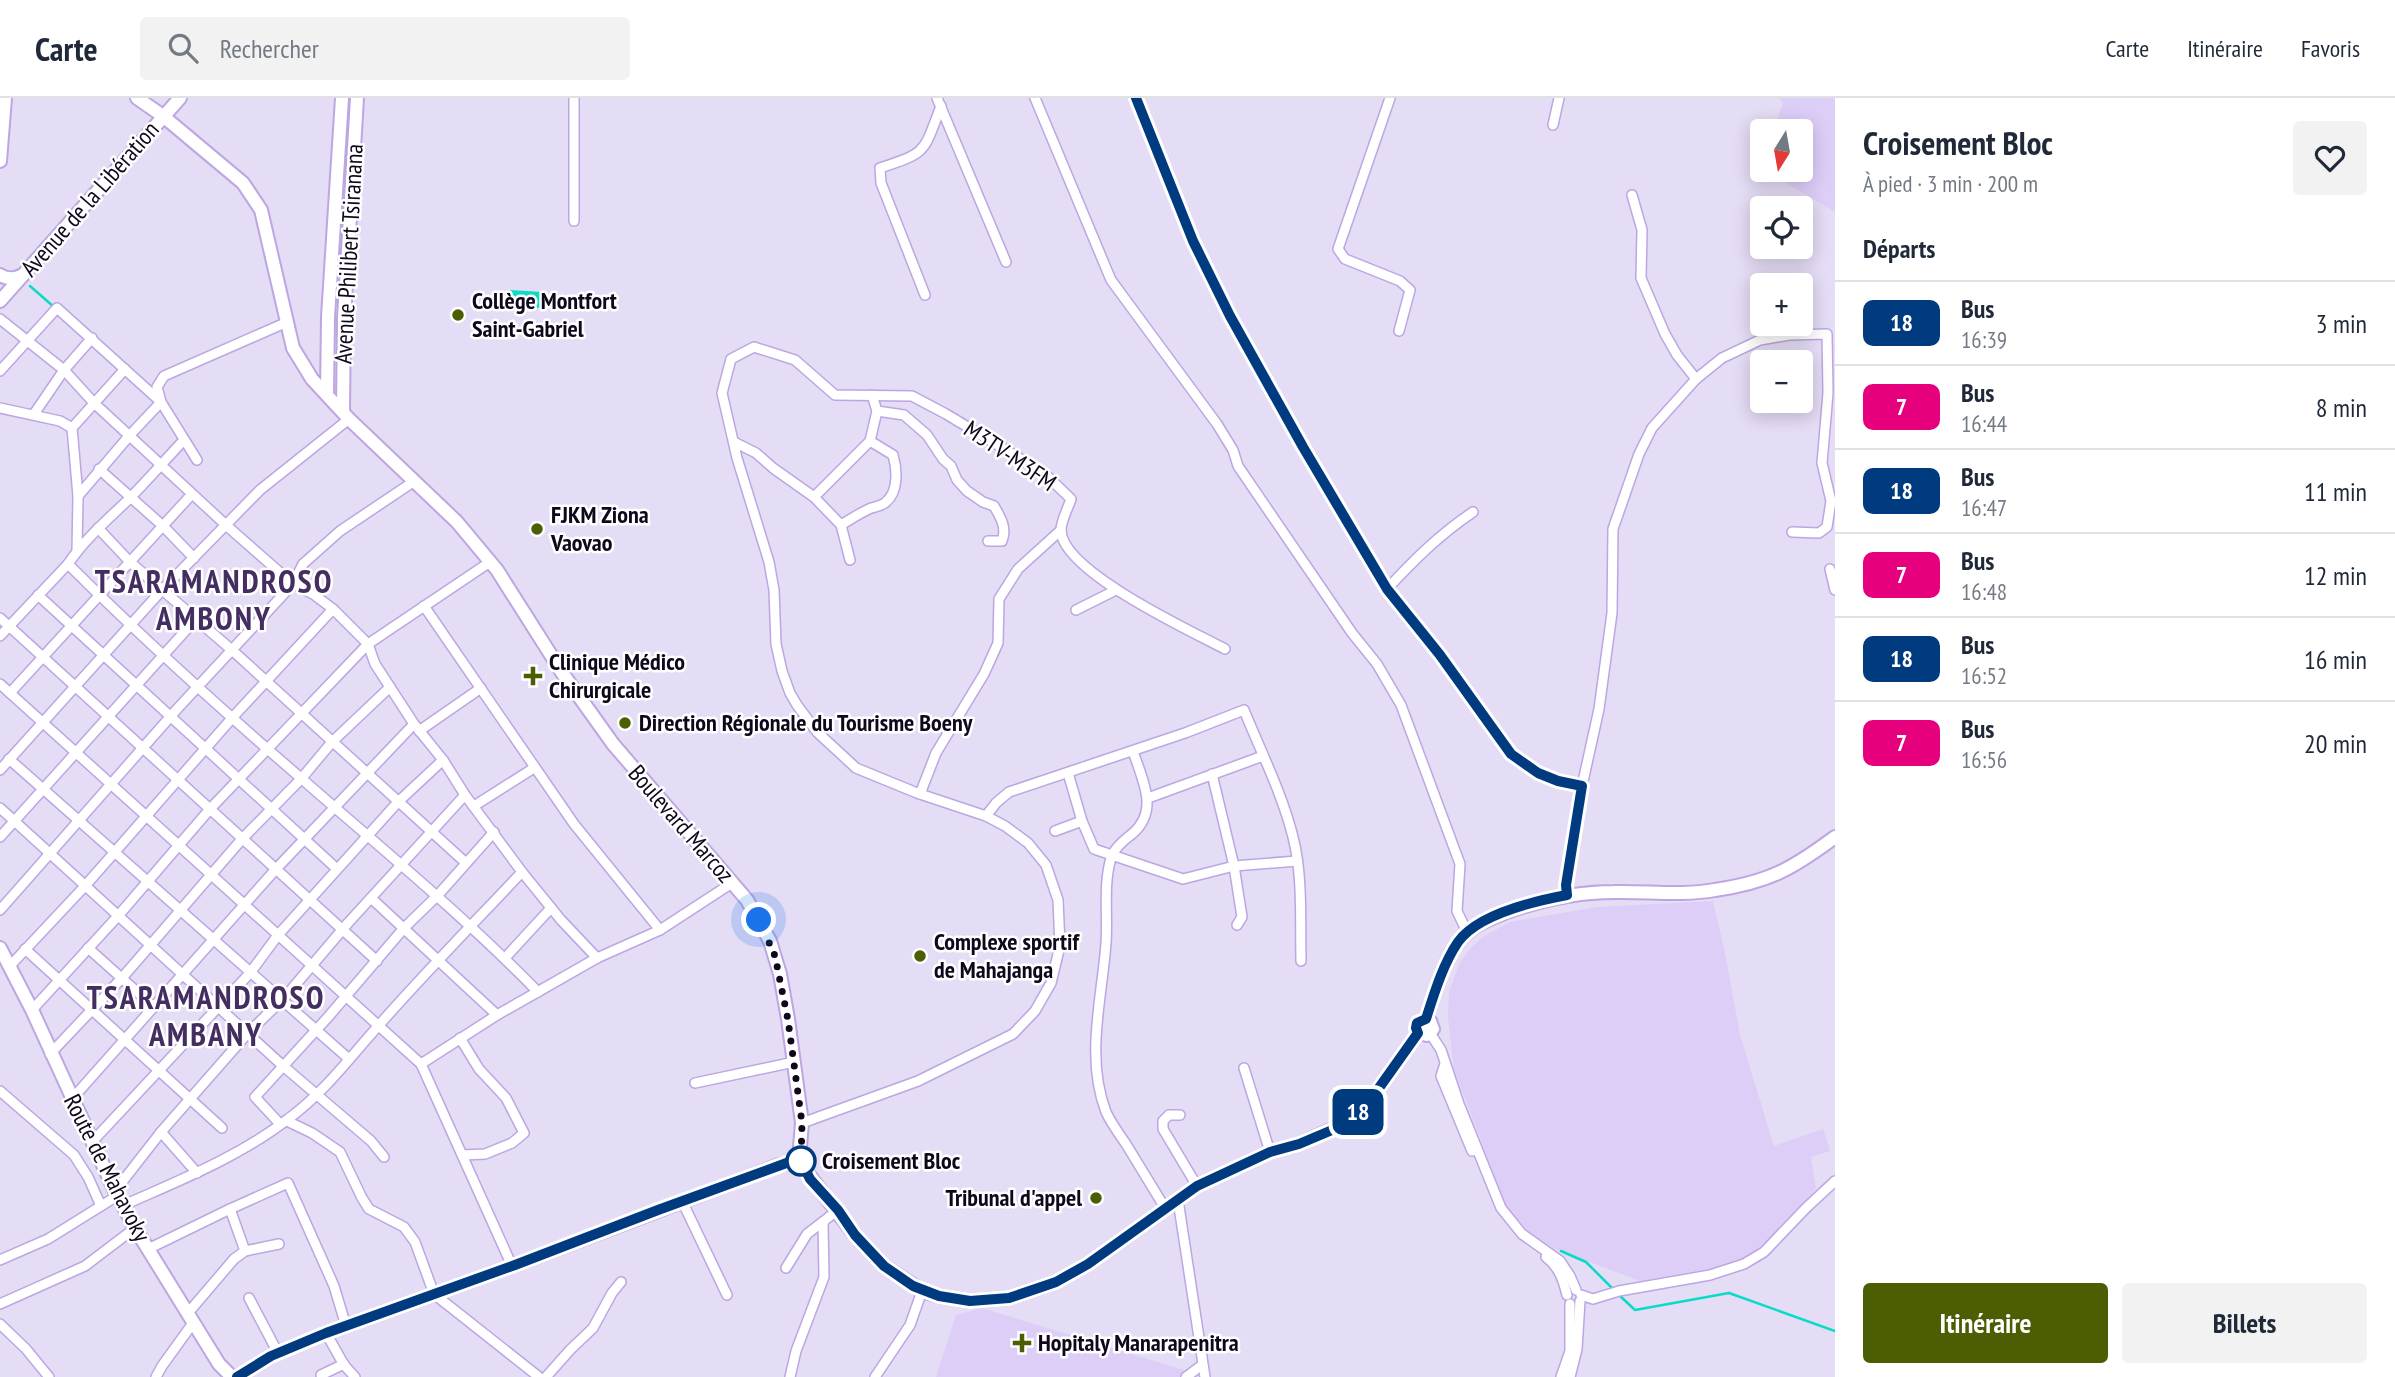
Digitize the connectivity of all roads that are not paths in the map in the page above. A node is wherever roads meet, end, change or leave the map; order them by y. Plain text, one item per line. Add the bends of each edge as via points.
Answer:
1 (5, 98) edge
2 (137, 98) edge
3 (180, 98) edge
4 (342, 98) edge
5 (357, 98) edge
6 (574, 98) edge
7 (1035, 98) edge
8 (1136, 98) edge
9 (1390, 98) edge
10 (1559, 98) edge
11 (939, 102) edge
12 (163, 116) junction
13 (2, 119) edge
14 (1553, 125) dead end
15 (0, 161) edge
16 (1632, 195) dead end
17 (574, 221) dead end
18 (334, 229) junction
19 (349, 230) junction
20 (1006, 262) dead end
21 (0, 275) edge
22 (23, 275) junction
23 (925, 295) dead end
24 (0, 301) edge
25 (328, 317) junction
26 (344, 318) junction
27 (0, 319) edge
28 (285, 324) junction
29 (1399, 331) dead end
30 (92, 338) junction
31 (29, 340) junction
32 (327, 357) junction
33 (302, 363) junction
34 (125, 369) junction
35 (64, 370) junction
36 (0, 372) edge
37 (1696, 379) junction
38 (327, 394) junction
39 (872, 395) junction
40 (161, 402) junction
41 (94, 403) junction
42 (0, 408) edge
43 (877, 411) junction
44 (34, 414) junction
45 (346, 415) junction
46 (72, 428) junction
47 (130, 435) junction
48 (184, 440) junction
49 (870, 441) junction
50 (734, 442) junction
51 (197, 460) dead end
52 (160, 465) junction
53 (99, 469) junction
54 (413, 482) junction
55 (192, 494) junction
56 (78, 496) junction
57 (130, 497) junction
58 (814, 497) junction
59 (1833, 499) edge
60 (1473, 512) dead end
61 (841, 525) junction
62 (163, 526) junction
63 (227, 526) junction
64 (98, 528) junction
65 (1061, 530) junction
66 (1792, 533) dead end
67 (988, 541) dead end
68 (77, 551) junction
69 (194, 558) junction
70 (850, 560) dead end
71 (130, 562) junction
72 (490, 562) junction
73 (68, 564) junction
74 (1830, 569) dead end
75 (293, 584) junction
76 (1387, 589) junction
77 (162, 590) junction
78 (1116, 590) junction
79 (1835, 590) edge
80 (38, 595) junction
81 (99, 595) junction
82 (424, 606) junction
83 (333, 609) junction
84 (1076, 610) dead end
85 (0, 618) edge
86 (196, 619) junction
87 (131, 624) junction
88 (71, 625) junction
89 (8, 626) junction
90 (0, 636) edge
91 (368, 644) junction
92 (1225, 649) dead end
93 (233, 651) junction
94 (163, 654) junction
95 (104, 656) junction
96 (42, 657) junction
97 (265, 681) junction
98 (0, 684) edge
99 (136, 685) junction
100 (199, 686) junction
101 (75, 687) junction
102 (390, 687) junction
103 (481, 688) junction
104 (9, 693) junction
105 (301, 714) junction
106 (109, 717) junction
107 (171, 717) junction
108 (233, 717) junction
109 (42, 723) junction
110 (416, 727) junction
111 (332, 742) junction
112 (143, 748) junction
113 (205, 748) junction
114 (268, 748) junction
115 (1133, 751) junction
116 (76, 754) junction
117 (1263, 756) junction
118 (9, 759) junction
119 (443, 760) junction
120 (534, 768) junction
121 (0, 770) edge
122 (367, 772) junction
123 (1068, 773) junction
124 (1212, 775) junction
125 (239, 779) junction
126 (301, 779) junction
127 (179, 781) junction
128 (111, 786) junction
129 (1582, 786) junction
130 (42, 789) junction
131 (920, 794) junction
132 (465, 795) junction
133 (1148, 798) junction
134 (398, 802) junction
135 (335, 806) junction
136 (474, 806) junction
137 (0, 808) edge
138 (210, 809) junction
139 (272, 809) junction
140 (986, 816) junction
141 (146, 817) junction
142 (13, 821) junction
143 (79, 821) junction
144 (1083, 821) junction
145 (432, 831) junction
146 (1055, 831) dead end
147 (494, 832) junction
148 (369, 836) junction
149 (0, 837) edge
150 (1835, 837) edge
151 (242, 839) junction
152 (305, 839) junction
153 (179, 846) junction
154 (114, 852) junction
155 (50, 854) junction
156 (1112, 856) junction
157 (1297, 861) junction
158 (466, 863) junction
159 (402, 864) junction
160 (1234, 866) junction
161 (276, 869) junction
162 (337, 869) junction
163 (522, 872) junction
164 (210, 875) junction
165 (147, 881) junction
166 (732, 883) junction
167 (85, 886) junction
168 (438, 895) junction
169 (1567, 895) junction
170 (371, 898) junction
171 (309, 900) junction
172 (244, 905) junction
173 (551, 908) junction
174 (0, 910) edge
175 (179, 910) junction
176 (118, 916) junction
177 (1237, 925) dead end
178 (471, 926) junction
179 (404, 928) junction
180 (342, 930) junction
181 (660, 930) junction
182 (1467, 932) junction
183 (278, 936) junction
184 (214, 940) junction
185 (150, 945) junction
186 (0, 948) edge
187 (88, 948) junction
188 (25, 949) junction
189 (505, 958) junction
190 (597, 958) junction
191 (439, 960) junction
192 (377, 961) junction
193 (1301, 961) dead end
194 (9, 967) junction
195 (312, 967) junction
196 (250, 973) junction
197 (183, 975) junction
198 (122, 978) junction
199 (59, 980) junction
200 (538, 992) junction
201 (345, 996) junction
202 (283, 998) junction
203 (154, 1007) junction
204 (218, 1008) junction
205 (32, 1010) junction
206 (92, 1010) junction
207 (497, 1015) junction
208 (378, 1026) junction
209 (316, 1031) junction
210 (1424, 1033) junction
211 (247, 1034) junction
212 (460, 1038) junction
213 (125, 1040) junction
214 (50, 1054) junction
215 (349, 1059) junction
216 (794, 1062) junction
217 (421, 1064) junction
218 (282, 1065) junction
219 (1244, 1068) dead end
220 (159, 1071) junction
221 (695, 1083) dead end
222 (0, 1091) edge
223 (317, 1095) junction
224 (72, 1099) junction
225 (190, 1100) junction
226 (1180, 1115) dead end
227 (284, 1123) junction
228 (802, 1123) junction
229 (222, 1129) dead end
230 (162, 1132) junction
231 (92, 1142) junction
232 (1270, 1152) junction
233 (463, 1155) junction
234 (384, 1157) dead end
235 (801, 1161) junction
236 (197, 1173) junction
237 (1835, 1181) edge
238 (1197, 1186) junction
239 (119, 1197) junction
240 (1178, 1200) junction
241 (682, 1201) junction
242 (101, 1206) junction
243 (1165, 1208) junction
244 (230, 1209) junction
245 (838, 1210) junction
246 (823, 1223) junction
247 (135, 1228) junction
248 (279, 1244) dead end
249 (148, 1249) junction
250 (245, 1251) junction
251 (0, 1260) edge
252 (512, 1266) junction
253 (786, 1268) dead end
254 (621, 1283) dead end
255 (922, 1292) junction
256 (434, 1294) junction
257 (727, 1294) dead end
258 (1575, 1297) junction
259 (248, 1298) dead end
260 (0, 1304) edge
261 (191, 1318) junction
262 (0, 1324) edge
263 (346, 1326) junction
264 (326, 1333) junction
265 (278, 1353) junction
266 (344, 1364) junction
267 (1202, 1365) junction
268 (321, 1375) dead end
269 (49, 1377) edge
270 (156, 1377) edge
271 (235, 1377) edge
272 (355, 1377) edge
273 (539, 1377) edge
274 (547, 1377) edge
275 (790, 1377) edge
276 (875, 1377) edge
277 (1186, 1377) edge
278 (1205, 1377) edge
279 (1562, 1377) edge
280 (1570, 1377) edge

1 - 13 main road
2 - 12 main road, Boulevard Marcoz
3 - 12 main road, Avenue de la Libération
4 - 18 main road, Avenue Philibert Tsiranana
5 - 19 main road, Avenue Philibert Tsiranana
6 - 17 street
7 - 182 street via 1111,280 1217,424 1238,466 1401,705 1460,864 1457,911
8 - 76 street via 1193,241 1230,316
9 - 29 street via 1338,249 1345,259 1400,281 1410,290
10 - 14 street
11 - 20 street
11 - 23 street via 926,146 915,156 880,168 881,183
12 - 22 main road, Avenue de la Libération
12 - 28 main road, Boulevard Marcoz via 243,183 261,211
13 - 15 main road
16 - 37 street via 1642,230 1641,278 1665,334
18 - 19 main road
18 - 25 main road, Avenue Philibert Tsiranana
19 - 26 main road, Avenue Philibert Tsiranana
21 - 22 main road
22 - 24 main road, Avenue de la Libération
25 - 26 main road
25 - 32 main road, Avenue Philibert Tsiranana
26 - 45 main road, Avenue Philibert Tsiranana
27 - 31 street
28 - 33 main road, Boulevard Marcoz
28 - 40 street via 164,376 157,387
30 - 31 street via 57,309
30 - 34 street
30 - 35 street
31 - 35 street
31 - 36 street
32 - 33 main road
32 - 38 main road, Avenue Philibert Tsiranana
33 - 38 main road, Boulevard Marcoz
34 - 40 street
34 - 41 street
35 - 41 street
35 - 44 street
37 - 59 street via 1722,358 1760,340 1827,334 1822,463
37 - 129 street via 1651,428 1613,529 1612,613 1599,709
38 - 45 main road, Boulevard Marcoz
39 - 43 street
39 - 50 street, M3TV-M3FM via 835,395 795,360 754,346 731,359 722,393
39 - 65 street, M3TV-M3FM via 912,396 1044,473 1071,499
40 - 47 street
40 - 48 street
41 - 46 street
41 - 47 street
42 - 44 street
43 - 49 street
43 - 67 street via 904,415 927,435 967,491 994,506 1005,534 1002,541
44 - 46 street
45 - 54 main road, Boulevard Marcoz
45 - 63 street via 260,490
46 - 56 street
47 - 52 street
47 - 53 street
48 - 51 street
48 - 52 street
49 - 58 street
49 - 61 street via 893,455 893,492 885,503
50 - 58 street
50 - 131 street via 769,562 776,644 790,693 817,732 856,768
52 - 55 street
52 - 57 street
53 - 56 street
53 - 57 street
54 - 72 main road, Boulevard Marcoz via 457,522
54 - 75 street via 340,531 303,565
55 - 62 street
55 - 63 street
56 - 68 street
57 - 62 street
57 - 64 street
58 - 61 street
59 - 66 street via 1827,527 1819,533
60 - 76 street via 1444,531
61 - 70 street
62 - 69 street
62 - 71 street
63 - 69 street
63 - 75 street
64 - 68 street
64 - 71 street
65 - 78 street, M3TV-M3FM via 1064,544
65 - 131 street via 1018,569 999,599 998,643 936,753
68 - 73 street
69 - 77 street
71 - 77 street
71 - 81 street
72 - 82 street
72 - 166 main road, Boulevard Marcoz via 613,744
73 - 80 street
73 - 81 street
74 - 79 street
75 - 83 street
75 - 93 street
76 - 129 street via 1511,754 1538,773
77 - 86 street
77 - 87 street
78 - 84 street
78 - 92 street, M3TV-M3FM
80 - 88 street
80 - 89 street
81 - 87 street
81 - 88 street
82 - 91 street
82 - 103 street
83 - 91 street
83 - 97 street
85 - 89 street
86 - 93 street
86 - 94 street
87 - 94 street
87 - 95 street
88 - 95 street
88 - 96 street
89 - 90 street
89 - 96 street
91 - 102 street
91 - 105 street
93 - 97 street
93 - 100 street
94 - 99 street
94 - 100 street
95 - 99 street
95 - 101 street
96 - 101 street
96 - 104 street
97 - 105 street
97 - 108 street
98 - 104 street
99 - 106 street
99 - 107 street
100 - 107 street
100 - 108 street
101 - 106 street
101 - 109 street
102 - 110 street
102 - 111 street
103 - 110 street
103 - 120 street
104 - 109 street
105 - 111 street
105 - 114 street
106 - 112 street
106 - 116 street
107 - 112 street
107 - 113 street
108 - 113 street
108 - 114 street
109 - 116 street
109 - 118 street
110 - 119 street
110 - 122 street
111 - 122 street
111 - 126 street
112 - 127 street
112 - 128 street
113 - 125 street
113 - 127 street
114 - 125 street
114 - 126 street
115 - 117 street via 1244,710
115 - 123 street
115 - 133 street
116 - 128 street
116 - 130 street
117 - 124 street
117 - 157 street via 1279,793
118 - 121 street
118 - 130 street
119 - 132 street
119 - 134 street
120 - 136 street
120 - 181 street
122 - 134 street
122 - 135 street
123 - 140 street via 1009,792
123 - 144 street
124 - 133 street
124 - 160 street
125 - 138 street
125 - 139 street
126 - 135 street
126 - 139 street
127 - 138 street
127 - 141 street
128 - 141 street
128 - 143 street
129 - 169 street
130 - 142 street
130 - 143 street
131 - 140 street
132 - 136 street
132 - 145 street
133 - 156 street via 1147,817
134 - 145 street
134 - 148 street
135 - 148 street
135 - 152 street
136 - 147 street
137 - 142 street
138 - 151 street
138 - 153 street
139 - 151 street
139 - 152 street
140 - 228 street via 1028,843 1046,865 1058,900 1060,946 1052,983 1035,1011 1013,1034 918,1081
141 - 153 street
141 - 154 street
142 - 149 street
142 - 155 street
143 - 154 street
143 - 155 street
144 - 146 street
144 - 156 street via 1094,849
145 - 158 street
145 - 159 street
147 - 158 street
147 - 163 street
148 - 159 street
148 - 162 street
150 - 169 main road via 1799,864 1749,884 1711,891
151 - 161 street
151 - 164 street
152 - 161 street
152 - 162 street
153 - 164 street
153 - 165 street
154 - 165 street
154 - 167 street
155 - 167 street
155 - 174 street
156 - 160 street via 1183,879
156 - 243 street via 1096,1020 1100,1088 1107,1113
157 - 160 street
157 - 193 street
158 - 168 street
159 - 168 street
159 - 170 street
160 - 177 street via 1242,917
161 - 171 street
161 - 172 street
162 - 171 street
163 - 173 street
163 - 178 street
164 - 172 street
164 - 175 street
165 - 175 street
165 - 176 street
166 - 181 street
166 - 216 main road, Boulevard Marcoz via 773,948
167 - 176 street
167 - 188 street
168 - 178 street
168 - 179 street
169 - 182 main road via 1525,905 1480,922
170 - 179 street
170 - 180 street
171 - 180 street
171 - 183 street
172 - 183 street
172 - 184 street
173 - 189 street
173 - 190 street
175 - 184 street
175 - 185 street
176 - 185 street
176 - 187 street
178 - 189 street
178 - 191 street
179 - 191 street
179 - 192 street
180 - 192 street
180 - 195 street
181 - 190 street
182 - 210 main road via 1452,953 1426,1019 1417,1023 1416,1028
183 - 195 street
183 - 196 street
184 - 196 street
184 - 197 street
185 - 197 street
185 - 198 street
186 - 194 main road, Route de Mahavoky
187 - 198 street
187 - 199 street
188 - 194 street
188 - 199 street
189 - 200 street
190 - 200 street
191 - 207 street
191 - 208 street
192 - 201 street
194 - 205 main road, Route de Mahavoky
195 - 201 street
195 - 202 street
196 - 202 street
196 - 204 street
197 - 203 street
197 - 204 street
198 - 203 street
198 - 206 street
199 - 205 street
199 - 206 street
200 - 207 street
201 - 208 street
201 - 209 street
202 - 209 street
202 - 211 street
203 - 213 street
204 - 211 street
204 - 220 street
205 - 214 main road, Route de Mahavoky
206 - 213 street
206 - 214 street
207 - 212 street
208 - 215 street
208 - 217 street
209 - 215 street
209 - 218 street
210 - 232 main road via 1369,1102 1344,1125
210 - 258 street via 1441,1050 1445,1064 1441,1076 1492,1202 1513,1231 1553,1263
211 - 218 street
211 - 225 street
212 - 217 street
212 - 233 street via 506,1098 524,1133 485,1154
213 - 220 street
213 - 224 street
214 - 224 main road, Route de Mahavoky
215 - 223 street
216 - 221 street
216 - 228 main road, Boulevard Marcoz
217 - 233 street
218 - 223 street
218 - 227 street via 255,1097
219 - 232 street
220 - 225 street
220 - 231 street
222 - 242 street via 74,1155
223 - 227 street
223 - 234 street
224 - 231 main road, Route de Mahavoky
225 - 229 street
225 - 230 street
226 - 238 street via 1169,1115 1163,1129
227 - 236 street
227 - 256 street via 319,1137 340,1152 369,1209 404,1227 415,1241
228 - 235 main road, Boulevard Marcoz
230 - 236 street
230 - 239 street
231 - 239 main road, Route de Mahavoky
232 - 238 main road
233 - 252 street
235 - 241 main road
235 - 245 main road via 810,1179
236 - 239 street
237 - 258 street via 1763,1252 1744,1264 1593,1298
238 - 240 main road
239 - 242 street
239 - 247 main road, Route de Mahavoky
240 - 243 main road
240 - 267 street
241 - 252 main road
241 - 257 street
242 - 251 street via 48,1239
243 - 255 main road via 1056,1282 999,1299 970,1301
244 - 249 street
244 - 250 street
244 - 263 street via 288,1183 324,1260
245 - 246 street
245 - 255 main road via 884,1266
246 - 253 street via 807,1234
246 - 275 street via 824,1277
247 - 249 main road, Route de Mahavoky
247 - 260 street via 85,1266
248 - 250 street
249 - 261 main road, Route de Mahavoky
250 - 261 street via 234,1259
252 - 256 main road
254 - 274 street via 593,1328
255 - 276 street via 910,1325
256 - 263 main road
256 - 273 street
258 - 279 street via 1570,1351
258 - 280 street via 1577,1349
259 - 265 street
261 - 270 street
261 - 271 main road, Route de Mahavoky via 219,1364
262 - 269 street
263 - 264 main road
264 - 265 main road
264 - 266 street
265 - 271 main road
266 - 268 street
266 - 272 street
267 - 277 street
267 - 278 street

